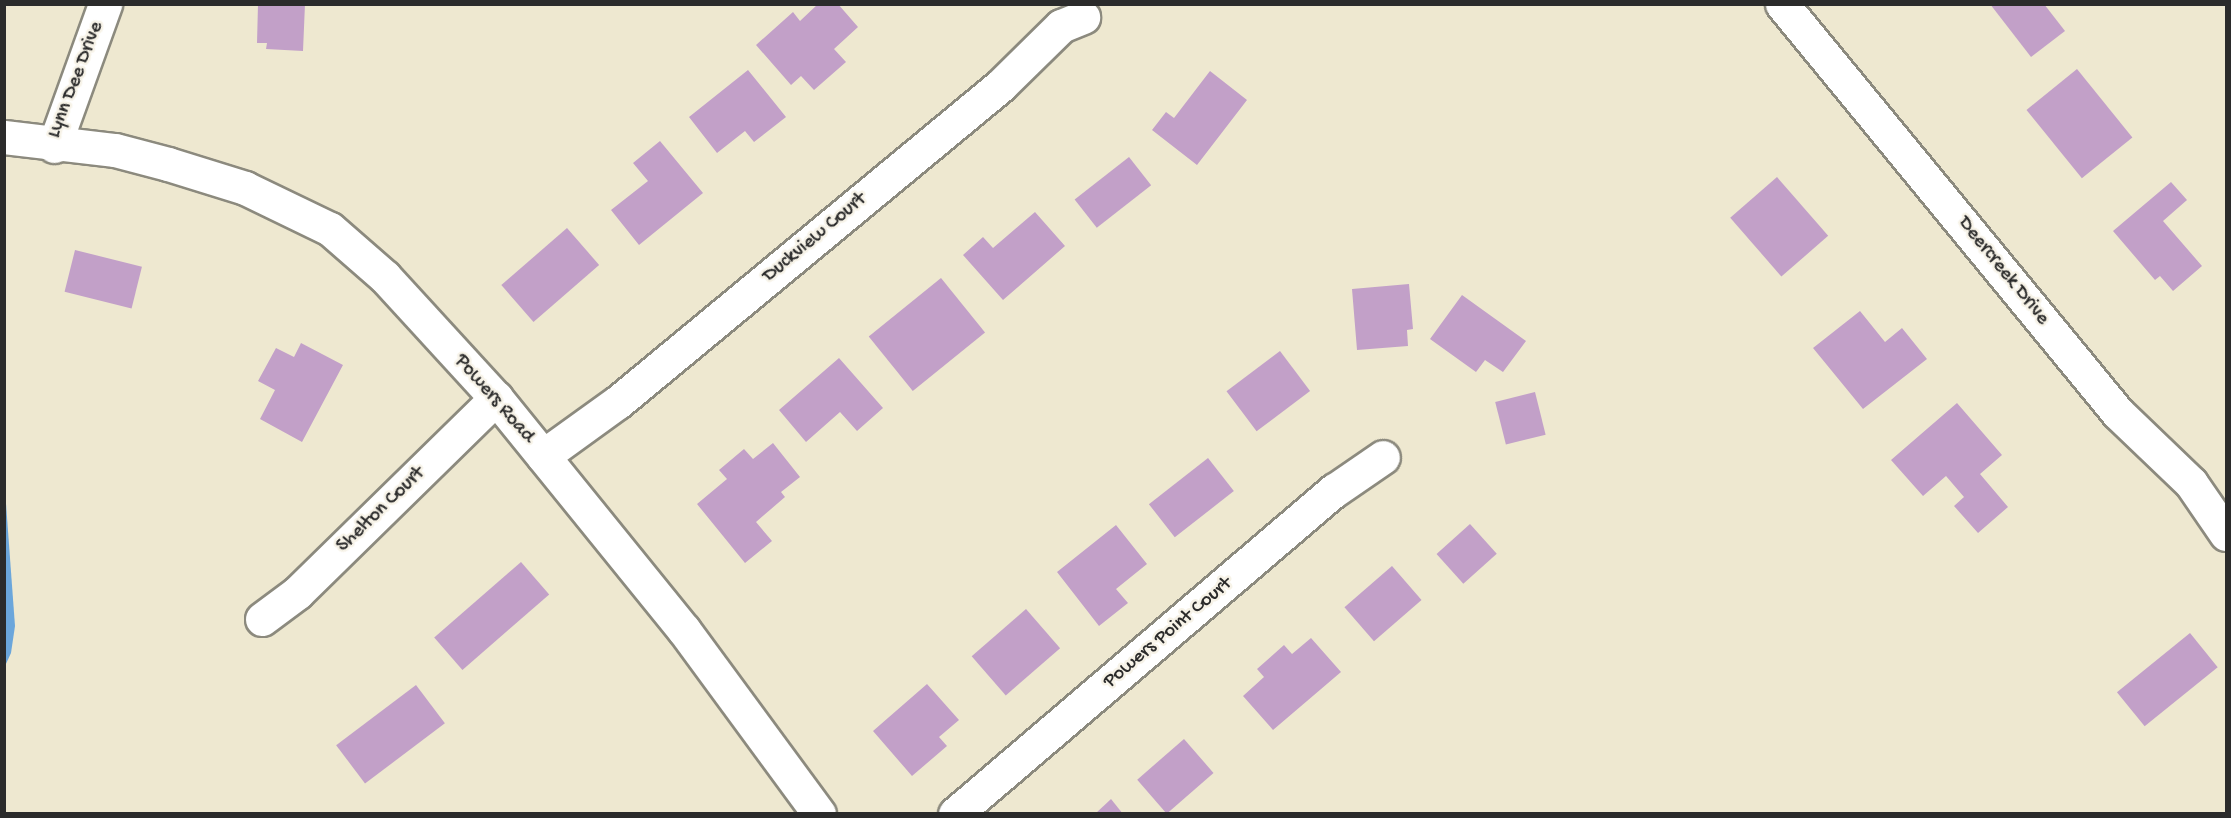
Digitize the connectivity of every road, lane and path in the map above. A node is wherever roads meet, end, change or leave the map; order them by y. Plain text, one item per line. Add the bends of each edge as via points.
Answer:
1 (105, 4) edge
2 (1782, 4) edge
3 (1083, 17) dead end
4 (4, 138) edge
5 (54, 146) junction
6 (496, 398) junction
7 (543, 456) junction
8 (1383, 457) dead end
9 (2226, 534) edge
10 (262, 619) dead end
11 (819, 813) edge
12 (955, 813) edge

1 - 5 street, Lynn Dee Drive
2 - 9 street, Deercreek Drive via 2118,413 2192,483
3 - 7 street, Duckview Court via 1061,26 983,100 618,402
4 - 5 street, Lynn Dee Drive
5 - 6 street, Powers Road via 115,150 168,164 245,188 330,229 385,277
6 - 7 street, Powers Road
6 - 10 street, Shelton Court via 297,592
7 - 11 street, Powers Road via 684,630
8 - 12 street, Powers Point Court via 1335,490

